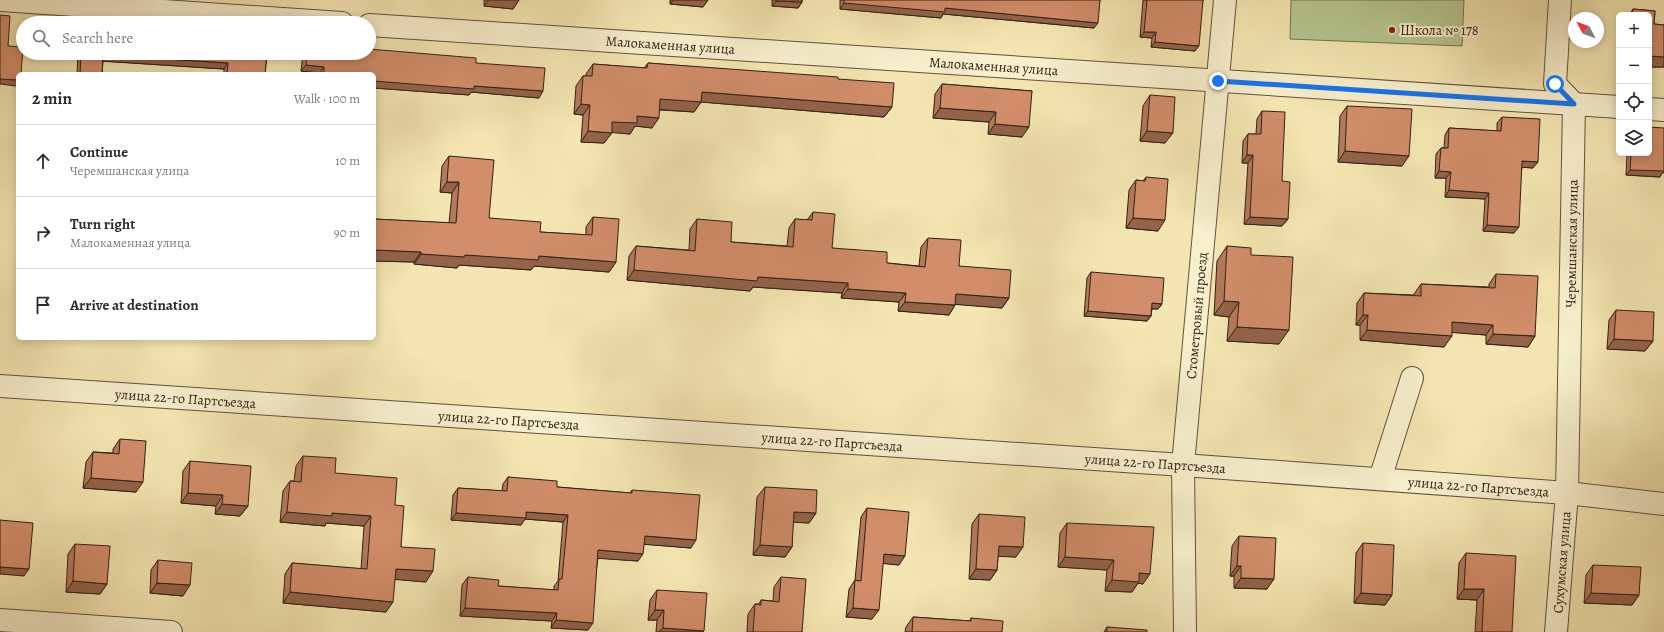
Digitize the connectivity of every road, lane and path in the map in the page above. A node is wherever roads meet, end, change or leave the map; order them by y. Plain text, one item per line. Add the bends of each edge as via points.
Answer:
1 (0, 0) edge
2 (1225, 0) edge
3 (1560, 0) edge
4 (238, 16) edge
5 (376, 25) edge
6 (1218, 81) junction
7 (1574, 104) junction
8 (1616, 107) edge
9 (1652, 109) edge
10 (1664, 110) edge
11 (1412, 378) dead end
12 (0, 386) edge
13 (1184, 465) junction
14 (1380, 479) junction
15 (1567, 493) junction
16 (1664, 504) edge
17 (0, 620) edge
18 (171, 632) edge
19 (1185, 632) edge
20 (1556, 632) edge

1 - 4 street
2 - 6 street, Стометровый проезд
3 - 7 street via 1555,84
5 - 6 street, Малокаменная улица
6 - 7 street, Малокаменная улица
6 - 13 street, Стометровый проезд
7 - 8 street, Малокаменная улица
7 - 15 street, Черемшанская улица
9 - 10 street
11 - 14 street
12 - 13 street, улица 22-го Партсъезда
13 - 14 street, улица 22-го Партсъезда
13 - 19 street, Стометровый проезд
14 - 15 street, улица 22-го Партсъезда
15 - 16 street, улица 22-го Партсъезда
15 - 20 street, Сухумская улица
17 - 18 street

